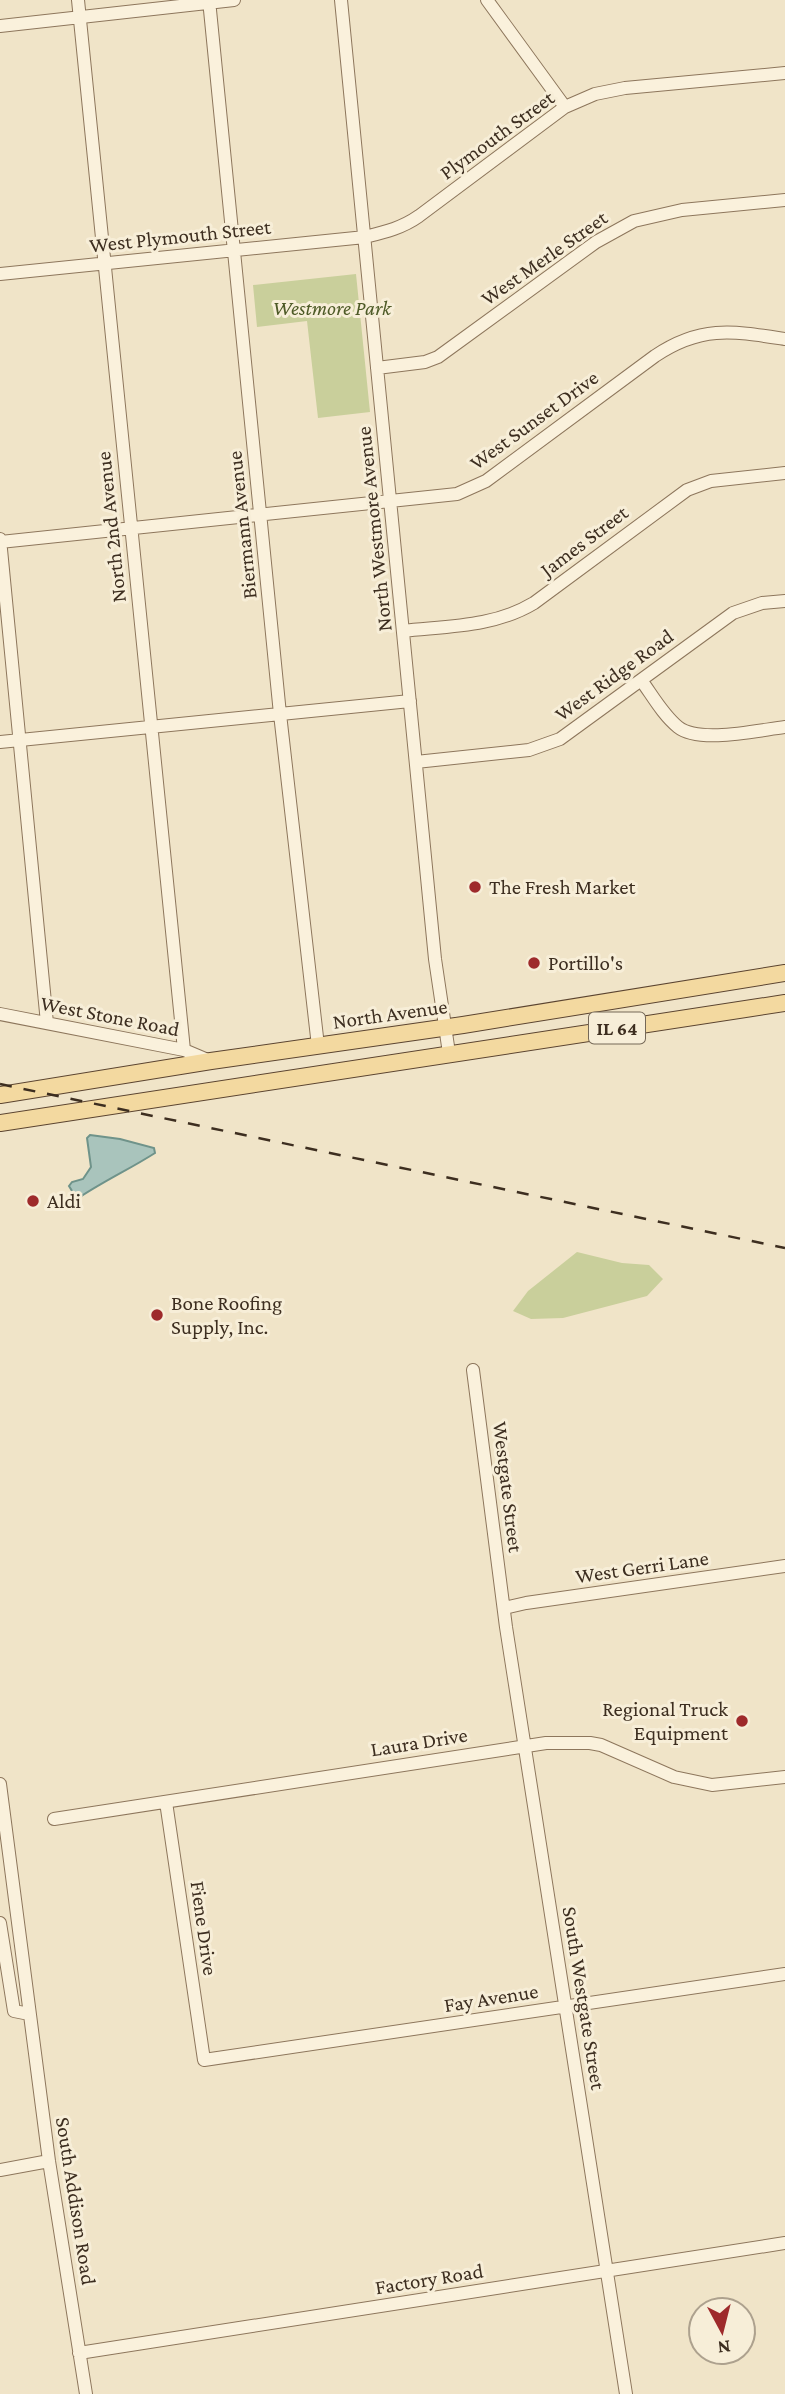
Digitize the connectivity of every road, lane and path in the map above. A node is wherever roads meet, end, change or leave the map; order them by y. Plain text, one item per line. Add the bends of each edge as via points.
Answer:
1 (78, 0) edge
2 (234, 0) edge
3 (341, 0) edge
4 (209, 1) edge
5 (494, 2) edge
6 (80, 17) junction
7 (0, 26) edge
8 (785, 73) edge
9 (565, 107) junction
10 (785, 200) edge
11 (365, 237) junction
12 (234, 250) junction
13 (105, 263) junction
14 (0, 274) edge
15 (785, 339) edge
16 (377, 368) junction
17 (785, 472) edge
18 (390, 501) junction
19 (260, 515) junction
20 (131, 528) junction
21 (0, 541) edge
22 (785, 601) edge
23 (403, 631) junction
24 (641, 680) junction
25 (410, 701) junction
26 (280, 714) junction
27 (150, 727) junction
28 (785, 727) edge
29 (20, 740) junction
30 (0, 742) edge
31 (416, 762) junction
32 (785, 973) edge
33 (785, 1003) edge
34 (0, 1014) edge
35 (47, 1023) junction
36 (445, 1027) junction
37 (318, 1046) junction
38 (184, 1050) junction
39 (449, 1053) junction
40 (211, 1061) junction
41 (0, 1095) edge
42 (0, 1123) edge
43 (473, 1370) dead end
44 (785, 1566) edge
45 (504, 1608) junction
46 (524, 1745) junction
47 (785, 1777) edge
48 (0, 1784) edge
49 (166, 1802) junction
50 (54, 1819) dead end
51 (0, 1923) edge
52 (785, 1974) edge
53 (566, 2006) junction
54 (29, 2014) junction
55 (204, 2060) joint
56 (49, 2161) junction
57 (0, 2170) edge
58 (785, 2243) edge
59 (607, 2271) junction
60 (79, 2353) junction
61 (86, 2394) edge
62 (626, 2394) edge

1 - 6 street, North 2nd Avenue
2 - 4 street
3 - 11 street, North Westmore Avenue
4 - 6 street
4 - 12 street, Biermann Avenue
5 - 9 street
6 - 7 street
6 - 13 street, North 2nd Avenue
8 - 9 street, Plymouth Street via 625,88
9 - 11 street, Plymouth Street via 407,224
10 - 16 street, West Merle Street via 682,210 634,221 596,242 438,357
11 - 12 street, West Plymouth Street
11 - 16 street, North Westmore Avenue
12 - 13 street, West Plymouth Street
12 - 19 street, Biermann Avenue
13 - 14 street, West Plymouth Street
13 - 20 street, North 2nd Avenue
15 - 18 street, West Sunset Drive via 728,331 680,341 476,486 444,496
16 - 18 street, North Westmore Avenue
17 - 23 street, James Street via 711,481 687,490 534,603 509,616
18 - 19 street, West Sunset Drive
18 - 23 street, North Westmore Avenue
19 - 20 street, West Sunset Drive
19 - 26 street, Biermann Avenue
20 - 21 street, West Sunset Drive
20 - 27 street, North 2nd Avenue
21 - 29 street
22 - 24 street, West Ridge Road via 733,613
23 - 25 street, North Westmore Avenue
24 - 28 street via 679,728 691,733
24 - 31 street, West Ridge Road via 545,746
25 - 26 street
25 - 31 street, North Westmore Avenue
26 - 27 street
26 - 37 street, Biermann Avenue
27 - 29 street
27 - 38 street, North 2nd Avenue
29 - 30 street
29 - 35 street
31 - 36 street, North Westmore Avenue
32 - 36 main road, North Avenue / IL 64
33 - 39 main road, IL 64
34 - 35 street, West Stone Road
35 - 38 street, West Stone Road
36 - 37 main road, North Avenue / IL 64
36 - 39 street, North Westmore Avenue
37 - 40 main road, North Avenue / IL 64
38 - 40 street, West Stone Road
39 - 42 main road, IL 64
40 - 41 main road, North Avenue / IL 64
43 - 45 street, Westgate Street
44 - 45 street, West Gerri Lane
45 - 46 street, South Westgate Street
46 - 47 street, Laura Drive via 601,1745 674,1777 712,1785
46 - 49 street, Laura Drive
46 - 53 street, South Westgate Street
48 - 54 street, South Addison Road
49 - 50 street, Laura Drive
49 - 55 street, Fiene Drive
51 - 54 street via 14,2011
52 - 53 street, Fay Avenue
53 - 55 street, Fay Avenue
53 - 59 street, South Westgate Street
54 - 56 street, South Addison Road
56 - 57 street
56 - 60 street, South Addison Road
58 - 59 street, Factory Road
59 - 60 street, Factory Road
59 - 62 street, South Westgate Street
60 - 61 street, South Addison Road

